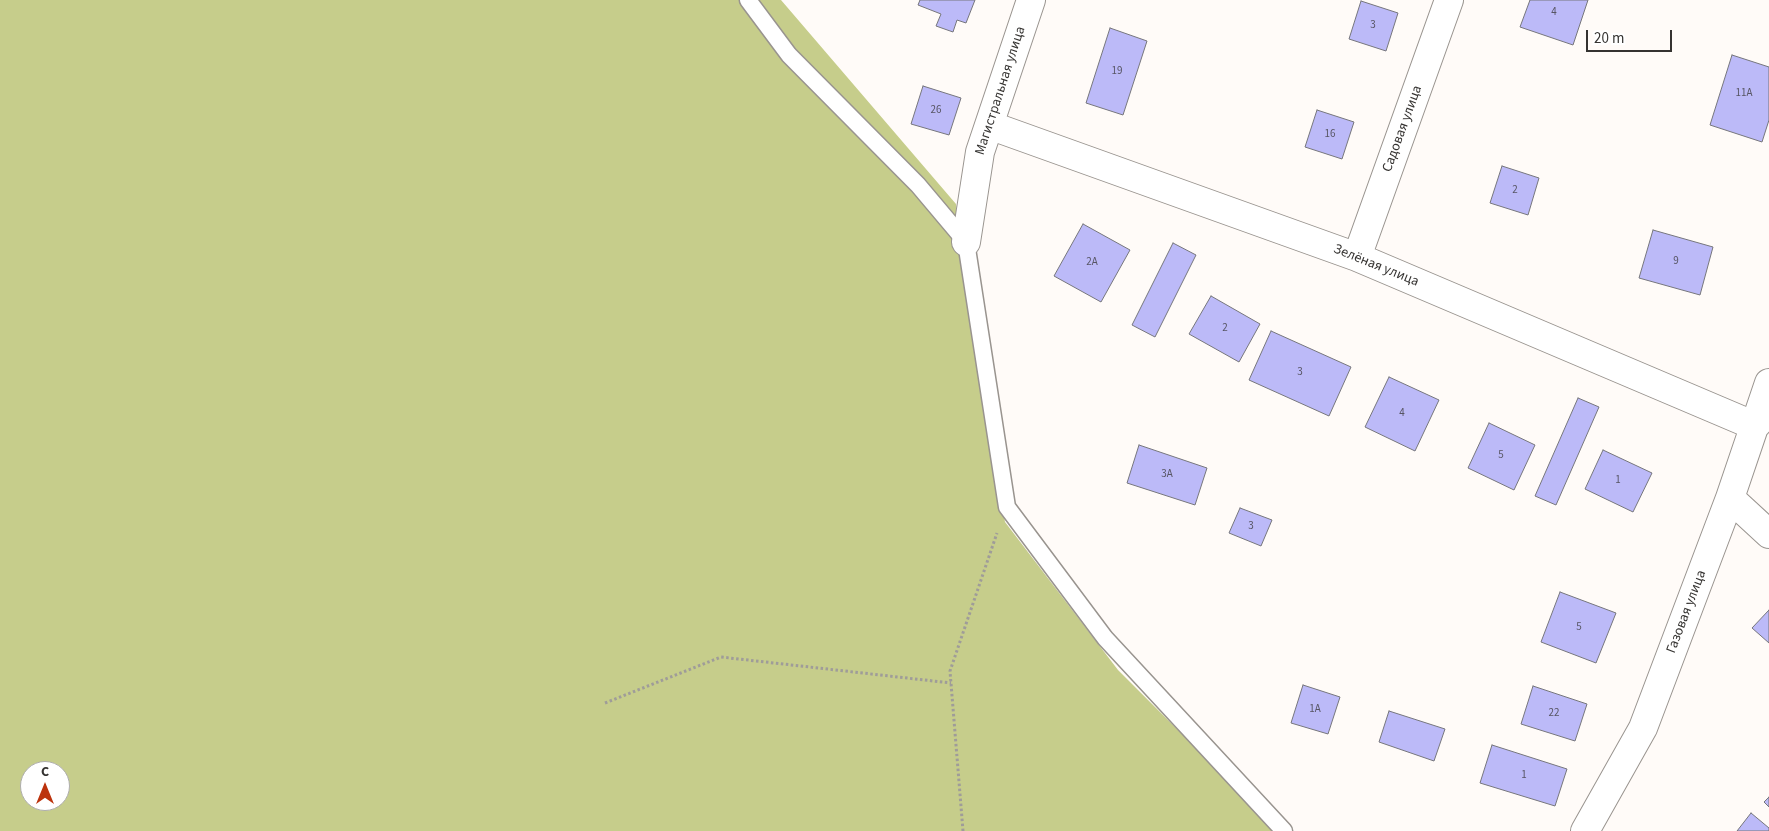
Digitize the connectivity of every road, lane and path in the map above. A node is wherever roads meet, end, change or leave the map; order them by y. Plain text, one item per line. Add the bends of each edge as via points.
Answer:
1 (748, 0) edge
2 (1031, 0) edge
3 (1449, 0) edge
4 (988, 125) junction
5 (966, 242) junction
6 (1357, 257) junction
7 (1769, 383) edge
8 (1762, 419) edge
9 (1730, 498) junction
10 (1007, 507) junction
11 (1769, 534) edge
12 (951, 683) junction
13 (606, 703) dead end
14 (963, 831) edge
15 (1284, 831) edge
16 (1585, 831) edge

1 - 5 lane via 789,55 918,185
2 - 4 street, Магистральная улица
3 - 6 street, Садовая улица
4 - 5 street, Магистральная улица via 980,152
4 - 6 street, Зелёная улица
5 - 10 lane
6 - 8 street, Зелёная улица
7 - 8 street, Газовая улица
8 - 9 street, Газовая улица
9 - 11 street
9 - 16 street, Газовая улица via 1643,728
10 - 12 path via 950,671
10 - 15 lane via 1105,638
12 - 13 path via 722,657
12 - 14 path

